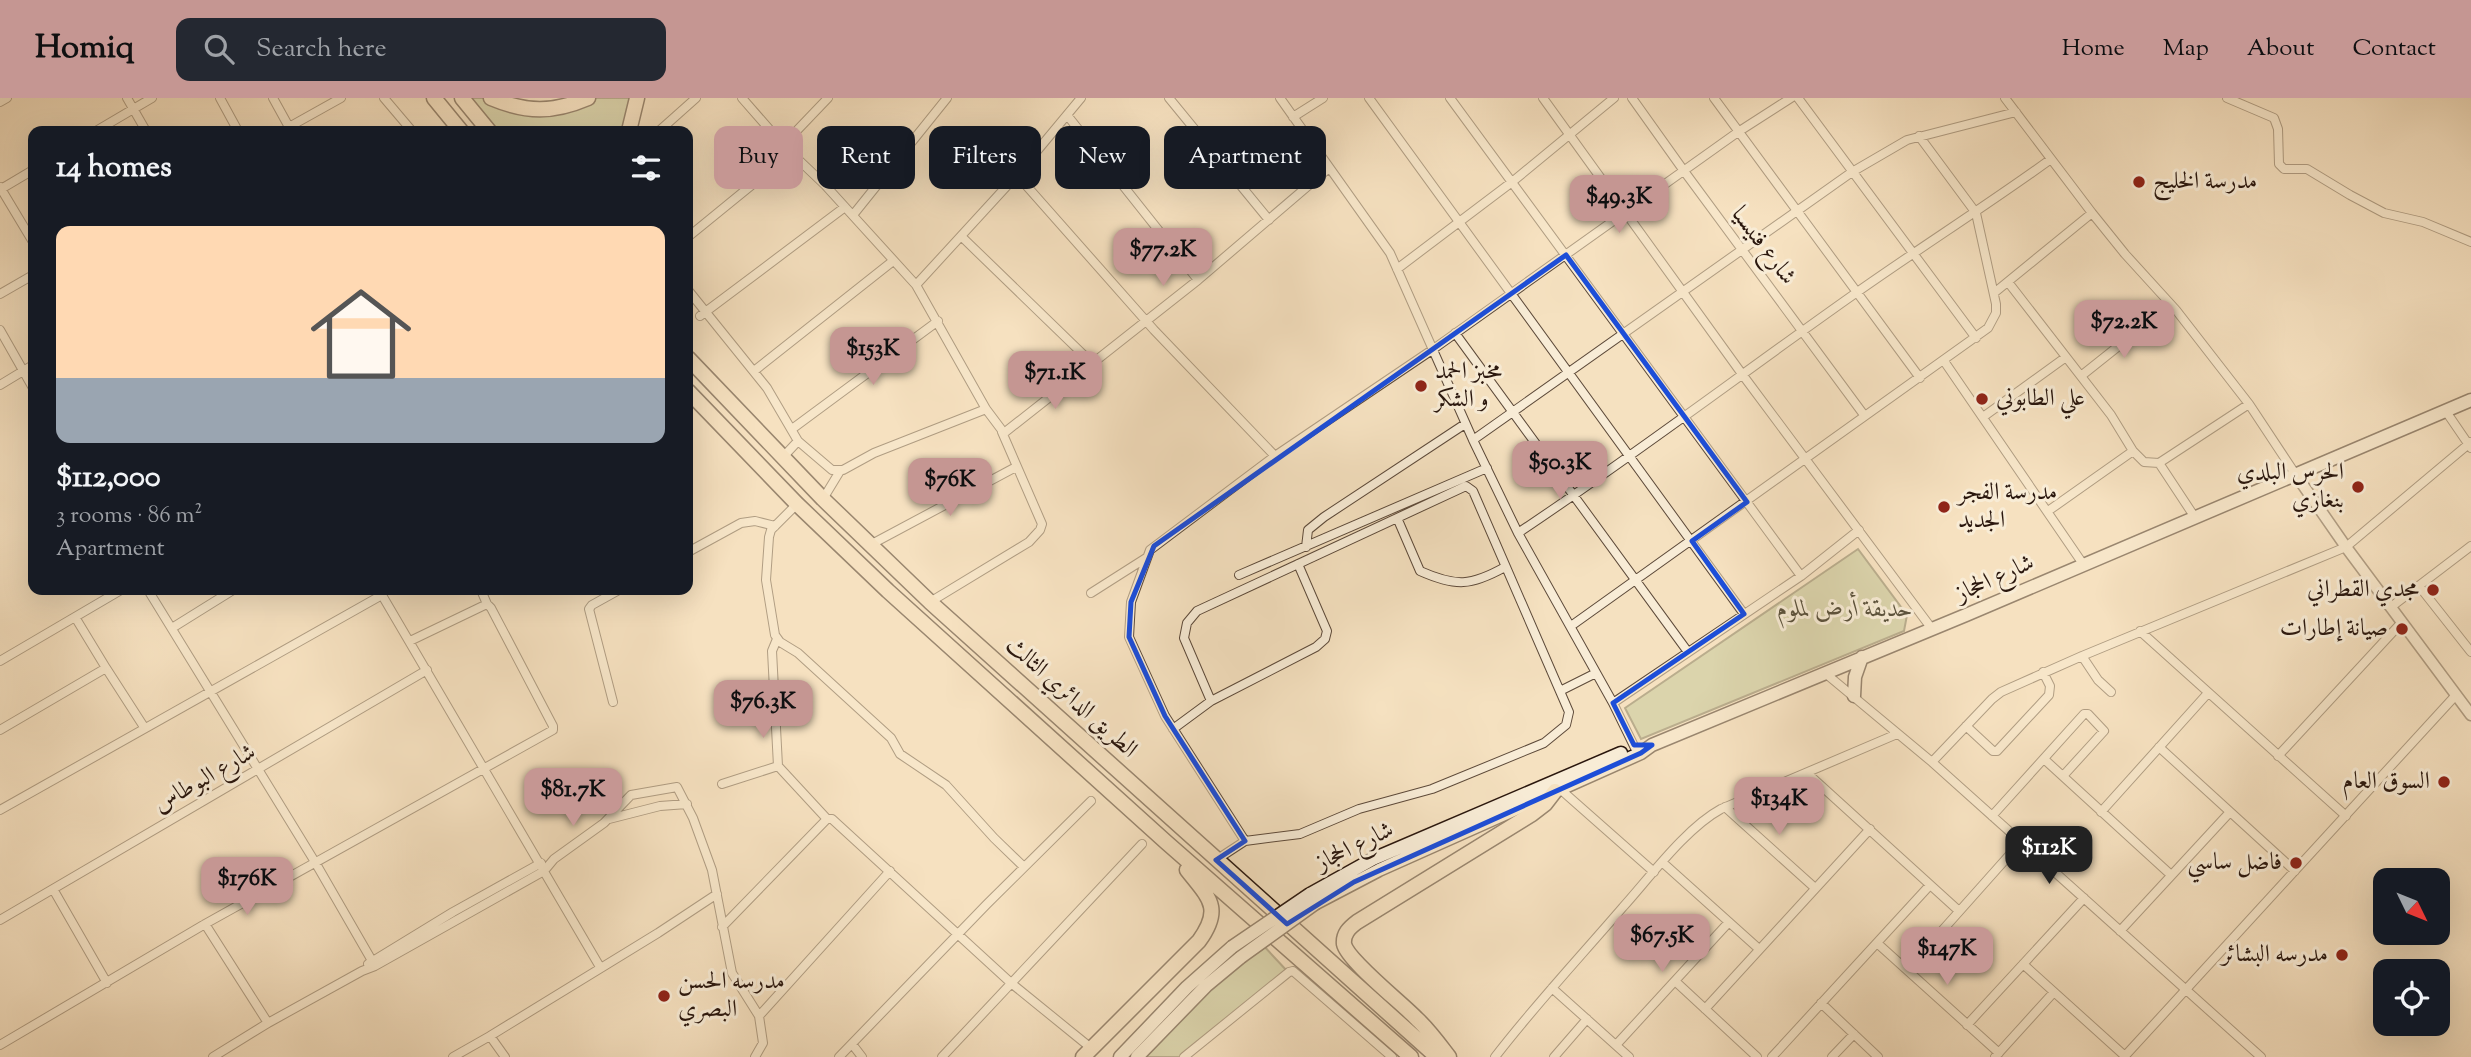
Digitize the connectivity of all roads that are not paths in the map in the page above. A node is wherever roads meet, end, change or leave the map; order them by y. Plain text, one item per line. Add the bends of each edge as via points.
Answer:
1 (7, 98) edge
2 (127, 98) edge
3 (152, 98) edge
4 (220, 98) edge
5 (273, 98) edge
6 (341, 98) edge
7 (384, 98) edge
8 (434, 98) edge
9 (461, 98) edge
10 (491, 98) edge
11 (588, 98) edge
12 (637, 98) edge
13 (696, 98) edge
14 (742, 98) edge
15 (828, 98) edge
16 (947, 98) edge
17 (1169, 98) edge
18 (1280, 98) edge
19 (1323, 98) edge
20 (1369, 98) edge
21 (1450, 98) edge
22 (1544, 98) edge
23 (1614, 98) edge
24 (1632, 98) edge
25 (1714, 98) edge
26 (1791, 98) edge
27 (1798, 98) edge
28 (2005, 98) edge
29 (2227, 98) edge
30 (1077, 99) edge
31 (0, 102) edge
32 (133, 108) junction
33 (2016, 113) junction
34 (1067, 115) junction
35 (1293, 117) junction
36 (104, 126) edge
37 (143, 126) edge
38 (235, 126) edge
39 (285, 126) edge
40 (291, 126) edge
41 (408, 126) edge
42 (457, 126) edge
43 (485, 126) edge
44 (630, 126) edge
45 (665, 126) edge
46 (766, 126) edge
47 (801, 126) edge
48 (1738, 132) junction
49 (1569, 133) junction
50 (1919, 136) junction
51 (1041, 146) edge
52 (2051, 159) junction
53 (803, 164) edge
54 (1329, 168) junction
55 (1684, 172) junction
56 (1852, 172) junction
57 (28, 173) edge
58 (1512, 182) junction
59 (1, 188) edge
60 (747, 189) edge
61 (1005, 189) edge
62 (1029, 189) edge
63 (845, 206) junction
64 (1626, 212) junction
65 (1797, 212) junction
66 (1976, 213) junction
67 (2092, 213) junction
68 (853, 215) junction
69 (1269, 220) junction
70 (1458, 221) junction
71 (693, 233) edge
72 (28, 234) edge
73 (962, 237) junction
74 (2471, 242) edge
75 (1743, 250) junction
76 (1566, 255) junction
77 (1913, 255) junction
78 (893, 261) junction
79 (1397, 268) junction
80 (28, 278) edge
81 (1198, 280) junction
82 (2008, 282) junction
83 (916, 285) junction
84 (1512, 292) junction
85 (1683, 293) junction
86 (1856, 293) junction
87 (1994, 293) junction
88 (0, 294) edge
89 (693, 298) edge
90 (703, 314) junction
91 (1145, 320) junction
92 (938, 321) junction
93 (2150, 321) dead end
94 (0, 330) edge
95 (1802, 331) junction
96 (1455, 333) junction
97 (1624, 334) junction
98 (1976, 338) junction
99 (1432, 350) junction
100 (2066, 357) junction
101 (1944, 361) junction
102 (693, 363) edge
103 (1092, 363) junction
104 (28, 368) edge
105 (23, 371) junction
106 (754, 371) junction
107 (1567, 374) junction
108 (1742, 374) junction
109 (2081, 376) junction
110 (1920, 378) junction
111 (28, 380) edge
112 (0, 385) edge
113 (693, 396) edge
114 (2471, 400) edge
115 (2249, 404) junction
116 (986, 409) junction
117 (2445, 410) junction
118 (1514, 412) junction
119 (1864, 415) junction
120 (1983, 417) junction
121 (1684, 418) junction
122 (1465, 424) junction
123 (792, 429) junction
124 (1002, 432) junction
125 (798, 440) junction
126 (1473, 440) junction
127 (2470, 445) edge
128 (2133, 451) junction
129 (1275, 456) junction
130 (1629, 456) junction
131 (783, 457) junction
132 (1805, 460) junction
133 (2159, 463) junction
134 (1016, 467) junction
135 (1487, 468) junction
136 (840, 471) junction
137 (2295, 475) junction
138 (1573, 496) junction
139 (823, 499) junction
140 (1746, 502) junction
141 (797, 504) junction
142 (2048, 511) junction
143 (2194, 516) junction
144 (1398, 520) junction
145 (775, 526) junction
146 (1859, 530) junction
147 (1518, 533) junction
148 (1692, 541) junction
149 (870, 545) junction
150 (2471, 546) edge
151 (1307, 547) junction
152 (2346, 547) junction
153 (693, 549) edge
154 (1146, 558) junction
155 (1298, 564) junction
156 (2083, 564) junction
157 (1505, 567) junction
158 (1239, 575) dead end
159 (1801, 576) junction
160 (1636, 581) junction
161 (2419, 586) junction
162 (1091, 593) dead end
163 (112, 595) edge
164 (151, 595) edge
165 (225, 595) edge
166 (376, 595) edge
167 (383, 595) edge
168 (483, 595) edge
169 (610, 595) edge
170 (930, 602) junction
171 (487, 604) junction
172 (2391, 607) junction
173 (1744, 614) junction
174 (75, 617) junction
175 (2402, 622) junction
176 (1571, 626) junction
177 (172, 628) junction
178 (1932, 629) junction
179 (2140, 631) junction
180 (777, 639) junction
181 (410, 641) junction
182 (793, 649) junction
183 (772, 651) junction
184 (1688, 652) junction
185 (2471, 652) edge
186 (2081, 656) junction
187 (1862, 657) junction
188 (0, 661) edge
189 (106, 668) junction
190 (427, 670) junction
191 (2043, 672) junction
192 (1596, 673) junction
193 (1825, 673) junction
194 (1560, 691) junction
195 (209, 692) junction
196 (2111, 692) dead end
197 (2208, 693) junction
198 (1854, 695) junction
199 (2456, 695) junction
200 (1211, 701) junction
201 (613, 702) dead end
202 (1614, 703) junction
203 (2471, 715) edge
204 (1966, 726) junction
205 (144, 727) junction
206 (1172, 729) junction
207 (0, 730) edge
208 (1898, 734) junction
209 (1652, 746) junction
210 (2159, 747) junction
211 (1636, 748) junction
212 (2278, 756) junction
213 (2043, 759) junction
214 (1932, 762) junction
215 (778, 766) junction
216 (483, 768) junction
217 (258, 771) junction
218 (1807, 773) junction
219 (2063, 776) junction
220 (722, 784) dead end
221 (1558, 790) junction
222 (1091, 801) dead end
223 (687, 804) junction
224 (1725, 807) junction
225 (0, 810) edge
226 (2230, 811) junction
227 (2101, 812) junction
228 (1992, 816) junction
229 (2346, 816) junction
230 (609, 819) junction
231 (827, 819) junction
232 (1870, 829) junction
233 (1245, 841) junction
234 (1166, 842) junction
235 (2021, 842) junction
236 (1142, 844) dead end
237 (1216, 860) junction
238 (315, 862) junction
239 (1662, 862) junction
240 (541, 867) junction
241 (1024, 867) junction
242 (890, 871) junction
243 (2295, 871) junction
244 (1654, 872) junction
245 (2171, 875) junction
246 (1930, 885) junction
247 (1815, 888) junction
248 (54, 889) junction
249 (717, 894) junction
250 (2084, 898) junction
251 (1313, 899) junction
252 (1959, 911) junction
253 (0, 920) edge
254 (1729, 922) junction
255 (205, 924) junction
256 (722, 927) junction
257 (2120, 931) junction
258 (959, 934) junction
259 (1877, 943) junction
260 (1759, 949) junction
261 (1237, 952) junction
262 (373, 963) junction
263 (2023, 964) junction
264 (600, 967) junction
265 (1906, 970) junction
266 (1675, 981) junction
267 (107, 983) junction
268 (1011, 983) junction
269 (1552, 988) junction
270 (2185, 989) junction
271 (2054, 992) junction
272 (1821, 1003) junction
273 (1705, 1009) junction
274 (759, 1016) junction
275 (1587, 1019) junction
276 (268, 1023) junction
277 (1968, 1025) junction
278 (1854, 1034) junction
279 (490, 1036) junction
280 (852, 1044) junction
281 (0, 1045) edge
282 (1616, 1045) junction
283 (1087, 1052) edge
284 (222, 1055) edge
285 (1997, 1055) edge
286 (213, 1057) edge
287 (453, 1057) edge
288 (505, 1057) edge
289 (755, 1057) edge
290 (839, 1057) edge
291 (862, 1057) edge
292 (942, 1057) edge
293 (1120, 1057) edge
294 (1137, 1057) edge
295 (1184, 1057) edge
296 (1392, 1057) edge
297 (1411, 1057) edge
298 (1437, 1057) edge
299 (1449, 1057) edge
300 (1495, 1057) edge
301 (1554, 1057) edge
302 (1629, 1057) edge
303 (1757, 1057) edge
304 (1772, 1057) edge
305 (1832, 1057) edge
306 (1878, 1057) edge
307 (2125, 1057) edge
308 (2261, 1057) edge

1 - 31 street
2 - 32 street
3 - 32 street
4 - 38 street
5 - 39 street
6 - 40 street
7 - 41 street
8 - 42 highway
9 - 43 highway
10 - 11 highway via 544,110
12 - 44 highway
13 - 45 street
14 - 46 street
15 - 47 street
16 - 68 street
17 - 69 street
18 - 35 street
19 - 35 street
20 - 70 street
21 - 58 street
22 - 49 street
23 - 49 street
24 - 55 street, شارع فنيسيا
25 - 48 street
26 - 48 street
27 - 56 street
28 - 33 street
29 - 74 street via 2274,118 2278,160 2284,169 2307,169 2384,213 2438,227
30 - 34 street
32 - 36 street
32 - 37 street
33 - 50 street
33 - 52 street
34 - 51 street
34 - 81 street
35 - 54 street
48 - 55 street
48 - 65 street
49 - 58 street
49 - 64 street
50 - 56 street
50 - 66 street
52 - 66 street
52 - 67 street
53 - 63 street
54 - 69 street
54 - 79 street
55 - 64 street
55 - 75 street, شارع فنيسيا
56 - 65 street
56 - 77 street
57 - 59 street
58 - 70 street
58 - 76 street
59 - 72 street
60 - 71 street
61 - 73 street
62 - 91 street
63 - 68 street
63 - 90 street
64 - 76 street
64 - 85 street
65 - 75 street
65 - 86 street
66 - 77 street
66 - 87 street
67 - 82 street
67 - 115 street
68 - 78 street
69 - 81 street
70 - 79 street
70 - 84 street
73 - 83 street
73 - 103 street
75 - 85 street
75 - 95 street, شارع فنيسيا
76 - 84 street
76 - 97 street
77 - 86 street
77 - 98 street
78 - 83 street
78 - 106 street
79 - 99 street
80 - 88 street
81 - 91 street
82 - 87 street
82 - 100 street
83 - 92 street
84 - 96 street
84 - 107 street
85 - 97 street
85 - 108 street
86 - 95 street
86 - 110 street
87 - 98 street via 1993,321
89 - 90 street
90 - 106 street
91 - 103 street
91 - 129 street
92 - 116 street
92 - 123 street
93 - 109 street
94 - 105 street
95 - 108 street
95 - 119 street, شارع فنيسيا
96 - 99 street
96 - 118 street
97 - 107 street
97 - 121 street
98 - 101 street
99 - 122 street
99 - 129 street
100 - 109 street
100 - 120 street
101 - 110 street
101 - 120 street
102 - 131 highway, الطريق الدائري الثالث
103 - 124 street
104 - 105 street
105 - 111 street
105 - 112 street
106 - 123 street
107 - 118 street
107 - 130 street
108 - 121 street
108 - 132 street
109 - 128 street
110 - 119 street
113 - 141 highway, الطريق الدائري الثالث
114 - 117 main road, شارع الحجاز
115 - 133 street
115 - 137 street
116 - 124 street
116 - 136 street
117 - 127 street
117 - 137 main road, شارع الحجاز
118 - 126 street
118 - 138 street
119 - 132 street
120 - 142 street
121 - 130 street
121 - 140 street
122 - 126 street
122 - 151 street via 1316,523 1308,530
123 - 125 street
124 - 134 street
125 - 131 street
125 - 136 street via 822,464
126 - 135 street
127 - 152 street
128 - 133 street via 2144,462
128 - 142 street
129 - 154 street via 1154,546
130 - 138 street
130 - 148 street
131 - 139 highway, الطريق الدائري الثالث
132 - 140 street
132 - 146 street
133 - 143 street
134 - 149 street
134 - 170 street via 1042,524 1040,530 1029,542
135 - 147 street
135 - 151 street
136 - 139 street
137 - 143 main road, شارع الحجاز
137 - 152 street
138 - 147 street
138 - 160 street
139 - 149 highway, الطريق الدائري الثالث
140 - 148 street
140 - 159 street
141 - 145 street
141 - 234 highway, الطريق الدائري الثالث
142 - 156 street
143 - 156 main road, شارع الحجاز
144 - 155 street
144 - 157 street via 1417,566 1425,573 1452,583 1484,579
144 - 157 street via 1469,487
145 - 153 street via 741,523
145 - 180 street via 769,537 766,580
146 - 159 street
146 - 178 street
147 - 176 street
148 - 160 street
148 - 173 street
149 - 170 highway, الطريق الدائري الثالث
150 - 161 street
151 - 158 street
152 - 172 street
152 - 179 street
154 - 162 street
154 - 206 street via 1131,602 1129,637
155 - 200 street via 1197,611 1187,623 1184,638
155 - 200 street via 1327,631 1325,639 1316,648
156 - 178 main road, شارع الحجاز
157 - 194 street
159 - 173 street
160 - 176 street
160 - 184 street
161 - 172 street
161 - 185 street
163 - 174 street
164 - 177 street
165 - 177 street
166 - 195 street
167 - 181 street
168 - 171 street
169 - 201 street via 589,609
170 - 237 highway, الطريق الدائري الثالث
171 - 181 street
171 - 216 street via 553,729
172 - 175 street
173 - 184 street
174 - 188 street
174 - 189 street
175 - 199 street
175 - 212 street
176 - 192 street
177 - 195 street
178 - 187 main road, شارع الحجاز
179 - 186 street
179 - 197 street
180 - 182 street
180 - 183 street
181 - 190 street
182 - 183 street
182 - 241 street via 891,738 900,754 946,785
183 - 215 street
184 - 202 street
186 - 191 street
186 - 196 street
187 - 193 main road, شارع الحجاز
187 - 198 main road
189 - 205 street
189 - 207 street
190 - 216 street
190 - 217 street, شارع البوطاس
191 - 204 street via 2001,692
191 - 204 street via 2049,695 1997,751
192 - 194 street
192 - 202 street
193 - 198 street
193 - 209 main road, شارع الحجاز
194 - 233 street via 1569,712 1566,725 1544,743 1432,789 1359,809 1300,834
195 - 205 street
195 - 217 street
197 - 210 street
197 - 212 street
198 - 208 street
199 - 203 street
199 - 229 street
200 - 206 street
202 - 211 street
204 - 214 street
205 - 225 street
206 - 233 street
208 - 214 street
208 - 218 street
209 - 211 main road, شارع الحجاز
209 - 221 main road, شارع الحجاز
210 - 226 street
210 - 227 street
211 - 251 main road, شارع الحجاز via 1373,859
212 - 229 street
213 - 219 street
213 - 219 street via 2088,714 2104,731
213 - 228 street
214 - 228 street
215 - 220 street
215 - 231 street
216 - 238 street
216 - 240 street
217 - 238 street
217 - 248 street, شارع البوطاس
218 - 224 street
218 - 232 street
219 - 227 street
221 - 244 street
221 - 251 main road, شارع الحجاز
221 - 299 highway via 1532,814 1348,928 1344,944 1352,958 1418,1019
222 - 241 street
223 - 230 street
223 - 230 street via 677,787 631,795
223 - 249 street
224 - 239 street via 1702,822
224 - 247 street
226 - 243 street
226 - 245 street
227 - 245 street
228 - 235 street
229 - 243 street
230 - 240 street
231 - 242 street
231 - 256 street
232 - 246 street
232 - 247 street
233 - 237 street
234 - 283 highway via 1208,896 1213,911 1209,926
234 - 297 highway, الطريق الدائري الثالث
235 - 250 street
235 - 252 street
236 - 268 street
237 - 298 highway, الطريق الدائري الثالث
238 - 255 street
238 - 262 street
239 - 244 street
239 - 254 street
240 - 262 street
240 - 264 street
241 - 258 street
242 - 258 street
242 - 274 street
243 - 270 street
244 - 269 street
245 - 257 street
246 - 252 street
246 - 259 street
247 - 260 street
248 - 253 street, شارع البوطاس
248 - 267 street
249 - 256 street
249 - 264 street
250 - 257 street
250 - 263 street
251 - 261 main road, شارع الحجاز, bridge
252 - 265 street
254 - 260 street
254 - 266 street
255 - 267 street
255 - 276 street
256 - 274 street via 734,976
257 - 270 street
258 - 268 street
258 - 280 street
259 - 265 street
259 - 272 street
260 - 273 street
261 - 293 main road, شارع الحجاز via 1186,987
261 - 294 main road, شارع الحجاز
262 - 276 street
263 - 271 street
263 - 277 street
264 - 279 street
265 - 277 street
266 - 273 street
266 - 282 street
267 - 281 street
268 - 283 street
268 - 292 street
269 - 275 street
269 - 300 street
270 - 307 street
270 - 308 street
271 - 285 street
271 - 307 street
272 - 278 street
272 - 304 street
273 - 303 street
274 - 289 street via 763,1043
275 - 282 street
275 - 301 street
276 - 284 street
277 - 285 street
278 - 305 street
278 - 306 street
279 - 287 street
279 - 288 street
280 - 290 street
280 - 291 street
282 - 302 street
284 - 286 street
295 - 296 street via 1293,971

